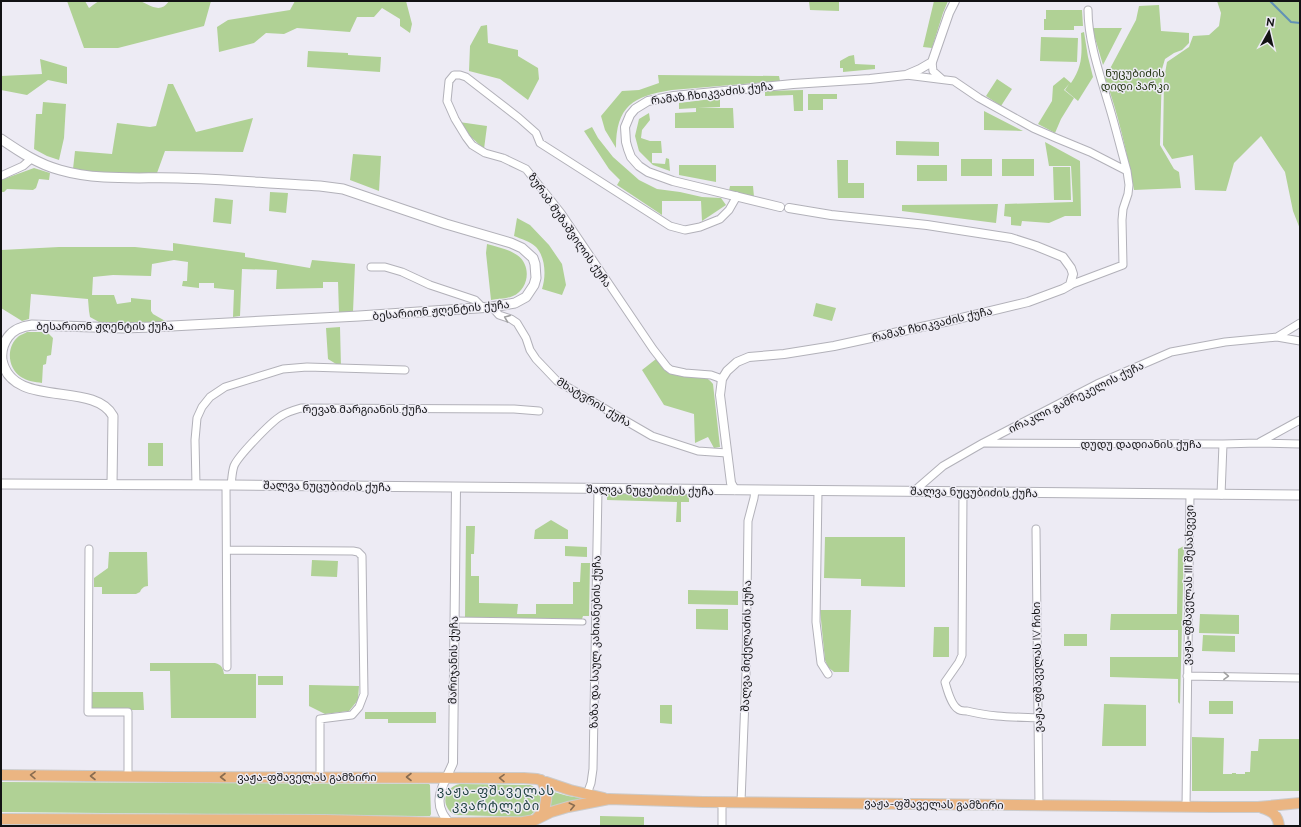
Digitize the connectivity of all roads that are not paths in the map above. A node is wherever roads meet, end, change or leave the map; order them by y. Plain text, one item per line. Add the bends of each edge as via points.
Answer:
1 (955, 1) edge
2 (1088, 10) dead end
3 (932, 62) junction
4 (906, 75) junction
5 (942, 79) junction
6 (1, 139) edge
7 (31, 159) junction
8 (1127, 171) junction
9 (1, 176) edge
10 (736, 196) junction
11 (780, 207) dead end
12 (789, 208) dead end
13 (371, 267) dead end
14 (1070, 285) junction
15 (487, 308) junction
16 (1300, 323) edge
17 (1277, 337) junction
18 (1300, 340) edge
19 (405, 370) dead end
20 (722, 379) junction
21 (539, 411) dead end
22 (1300, 420) edge
23 (1258, 443) junction
24 (983, 444) junction
25 (1223, 444) junction
26 (1300, 444) edge
27 (727, 453) junction
28 (1, 484) edge
29 (112, 484) junction
30 (196, 485) junction
31 (229, 485) junction
32 (456, 488) junction
33 (598, 489) junction
34 (735, 490) junction
35 (755, 490) junction
36 (818, 491) junction
37 (913, 492) junction
38 (963, 492) junction
39 (1190, 494) junction
40 (1221, 495) junction
41 (1300, 496) edge
42 (1036, 529) dead end
43 (89, 549) dead end
44 (227, 550) junction
45 (454, 620) junction
46 (583, 622) dead end
47 (227, 667) dead end
48 (828, 674) dead end
49 (1187, 676) junction
50 (1300, 678) edge
51 (1038, 718) junction
52 (1, 775) edge
53 (128, 776) junction
54 (320, 777) junction
55 (448, 777) junction
56 (541, 780) junction
57 (587, 794) junction
58 (609, 799) junction
59 (722, 802) junction
60 (741, 802) junction
61 (1300, 803) edge
62 (1039, 806) junction
63 (1186, 807) junction
64 (1258, 807) junction
65 (1, 819) edge
66 (536, 819) junction
67 (121, 823) edge
68 (325, 823) edge
69 (467, 824) edge
70 (451, 825) edge
71 (722, 826) edge
72 (1278, 826) edge

1 - 3 street
2 - 8 street via 1088,25 1100,78
3 - 4 street, რამაზ ჩხიკვაძის ქუჩა
3 - 5 street via 932,71
4 - 5 street, რამაზ ჩხიკვაძის ქუჩა
4 - 10 street, რამაზ ჩხიკვაძის ქუჩა via 674,96 648,101 635,108 626,127 626,142 631,157 639,166 667,179
5 - 8 street, რამაზ ჩხიკვაძის ქუჩა via 954,81 979,98 1038,130
6 - 7 main road, ბესარიონ ჟღენტის ქუჩა
7 - 9 street via 23,166
7 - 15 main road, ბესარიონ ჟღენტის ქუჩა via 52,168 84,175 183,178 343,189 522,248 536,264 536,278 531,291 516,303
8 - 14 street, რამაზ ჩხიკვაძის ქუჩა via 1129,185 1122,220 1123,266
10 - 11 street, რამაზ ჩხიკვაძის ქუჩა
10 - 20 street, ზურაბ მუზაშვილის ქუჩა via 729,210 720,219 685,230 670,226 540,143 536,133 466,77 454,76 449,81 447,101 472,145 485,153 526,169 561,213 667,368
12 - 14 street via 1011,238 1063,257 1072,268
13 - 15 street, მხატვრის ქუჩა via 385,267 402,272 430,285 475,300
14 - 20 street, რამაზ ჩხიკვაძის ქუჩა via 1028,302 949,321 834,346 749,357 737,362
27 -> 15 street, მხატვრის ქუჩა via 698,450 652,436 557,380 536,359 517,323
15 - 29 main road, ბესარიონ ჟღენტის ქუჩა via 153,327 32,325 14,332 6,340 2,351 3,364 7,373 20,385 90,400 111,413
16 - 17 street, ირაკლი გამრეკელის ქუჩა
17 - 18 street, ირაკლი გამრეკელის ქუჩა
17 - 24 street, ირაკლი გამრეკელის ქუჩა via 1225,342 1171,352 1097,384
19 - 30 street via 307,367 283,369 225,386 210,397 197,418
20 - 27 street via 720,394
21 - 31 street, რევაზ მარგიანის ქუჩა via 301,408 280,416 241,455 235,464
22 - 23 street
23 - 25 street, დუდუ დადიანის ქუჩა
23 - 26 street, დუდუ დადიანის ქუჩა
24 - 25 street, დუდუ დადიანის ქუჩა
24 - 37 street, ირაკლი გამრეკელის ქუჩა via 943,466
25 - 40 street
27 - 34 street via 731,483
28 - 29 main road, შალვა ნუცუბიძის ქუჩა
29 - 30 main road, შალვა ნუცუბიძის ქუჩა
30 - 31 main road, შალვა ნუცუბიძის ქუჩა
31 - 32 main road, შალვა ნუცუბიძის ქუჩა
31 - 44 street, რევაზ მარგიანის ქუჩა
32 - 33 main road, შალვა ნუცუბიძის ქუჩა
32 - 45 street, მარიჯანის ქუჩა
33 - 34 main road, შალვა ნუცუბიძის ქუჩა
33 - 57 street, ზაზა და საულ კახიანების ქუჩა via 593,768
34 - 35 main road, შალვა ნუცუბიძის ქუჩა
35 - 36 main road, შალვა ნუცუბიძის ქუჩა
35 - 60 street, შალვა მიქელაძის ქუჩა via 748,521
36 - 37 main road, შალვა ნუცუბიძის ქუჩა
36 - 48 street via 816,622 821,663
37 - 38 main road, შალვა ნუცუბიძის ქუჩა
38 - 39 main road, შალვა ნუცუბიძის ქუჩა
38 - 51 street via 962,655 945,682 953,704 958,709 973,713
39 - 40 main road, შალვა ნუცუბიძის ქუჩა
39 - 49 street, ვაჟა-ფშაველას III შესახვევი
40 - 41 main road, შალვა ნუცუბიძის ქუჩა
42 - 51 street, ვაჟა-ფშაველას IV ჩიხი
43 - 53 street via 88,712 128,712
44 - 47 street, რევაზ მარგიანის ქუჩა
44 - 54 street via 353,551 362,556 364,694 359,707 352,715 320,719
45 - 46 street
45 - 55 street, მარიჯანის ქუჩა via 453,763
49 -> 50 street, ვაჟა-ფშაველას III შესახვევი
49 - 63 street, ვაჟა-ფშაველას III შესახვევი
51 - 62 street, ვაჟა-ფშაველას IV ჩიხი
53 -> 52 main road, ვაჟა-ფშაველას გამზირი
54 -> 53 main road, ვაჟა-ფშაველას გამზირი
55 -> 54 main road, ვაჟა-ფშაველას გამზირი
56 -> 55 main road, ვაჟა-ფშაველას გამზირი
55 - 70 street, მარიჯანის ქუჩა via 442,788 440,802 441,810
56 - 57 main road, ვაჟა-ფშაველას გამზირი
56 - 66 main road via 545,789 545,805
57 - 58 main road, ვაჟა-ფშაველას გამზირი
58 - 59 main road, ვაჟა-ფშაველას გამზირი
66 -> 58 main road, ვაჟა-ფშაველას გამზირი via 568,807
59 - 60 main road, ვაჟა-ფშაველას გამზირი
59 - 71 street
60 - 62 main road, ვაჟა-ფშაველას გამზირი
61 - 64 main road, ვაჟა-ფშაველას გამზირი
62 - 63 main road, ვაჟა-ფშაველას გამზირი
63 - 64 main road, ვაჟა-ფშაველას გამზირი
64 - 72 main road, ვაჟა-ფშაველას გამზირი via 1274,812
65 - 67 main road, ვაჟა-ფშაველას გამზირი
66 - 69 main road, ვაჟა-ფშაველას გამზირი via 523,822
67 - 68 main road, ვაჟა-ფშაველას გამზირი
68 - 70 main road, ვაჟა-ფშაველას გამზირი
69 - 70 main road, ვაჟა-ფშაველას გამზირი

